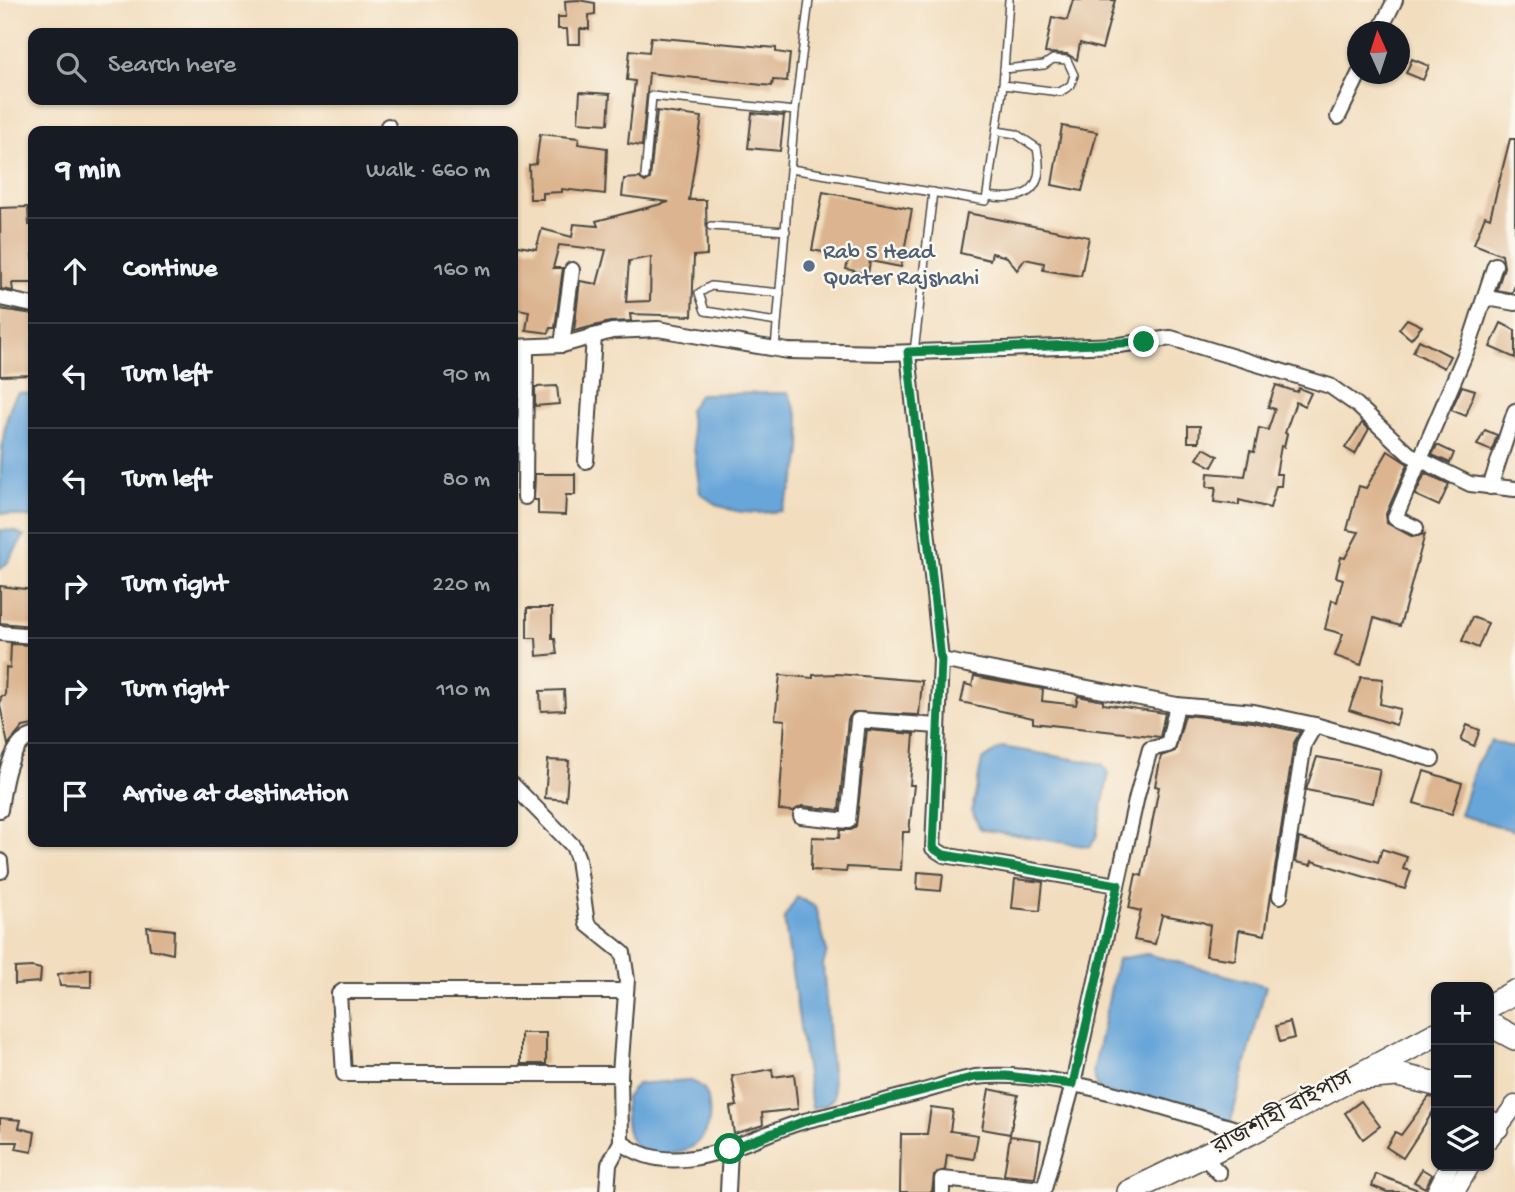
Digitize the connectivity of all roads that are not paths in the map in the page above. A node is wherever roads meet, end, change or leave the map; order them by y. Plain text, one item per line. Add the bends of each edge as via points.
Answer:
1 (809, 0) edge
2 (1009, 0) edge
3 (1395, 0) edge
4 (1384, 21) edge
5 (1004, 69) junction
6 (1354, 84) edge
7 (1003, 85) junction
8 (795, 111) junction
9 (1338, 117) dead end
10 (998, 131) junction
11 (792, 170) junction
12 (645, 176) dead end
13 (933, 192) junction
14 (987, 196) junction
15 (710, 226) dead end
16 (786, 230) junction
17 (1496, 265) dead end
18 (572, 270) dead end
19 (780, 293) junction
20 (0, 298) edge
21 (1486, 298) junction
22 (1515, 303) edge
23 (28, 304) edge
24 (777, 322) junction
25 (594, 336) junction
26 (562, 345) junction
27 (520, 347) edge
28 (775, 349) junction
29 (911, 352) junction
30 (1515, 411) edge
31 (1419, 459) junction
32 (586, 461) dead end
33 (1490, 487) junction
34 (1515, 489) edge
35 (525, 497) dead end
36 (1416, 528) dead end
37 (0, 633) edge
38 (28, 636) edge
39 (941, 660) junction
40 (1177, 705) junction
41 (1315, 724) junction
42 (937, 726) junction
43 (28, 737) edge
44 (1432, 759) dead end
45 (518, 790) edge
46 (0, 810) edge
47 (801, 816) dead end
48 (0, 860) edge
49 (1, 871) edge
50 (1118, 885) junction
51 (1280, 896) dead end
52 (626, 990) junction
53 (1515, 992) edge
54 (1494, 1003) edge
55 (1494, 1027) edge
56 (1431, 1037) edge
57 (1515, 1038) edge
58 (620, 1074) junction
59 (1346, 1080) junction
60 (1431, 1083) edge
61 (1073, 1084) junction
62 (1515, 1105) edge
63 (1494, 1127) edge
64 (1250, 1133) junction
65 (621, 1142) junction
66 (730, 1149) junction
67 (1202, 1156) junction
68 (1446, 1171) edge
69 (1467, 1171) edge
70 (1219, 1172) dead end
71 (607, 1192) edge
72 (728, 1192) edge
73 (942, 1192) edge
74 (1129, 1192) edge
75 (1436, 1192) edge
76 (1455, 1192) edge

1 - 8 lane
2 - 5 lane
3 - 4 street
5 - 7 lane
5 - 7 lane via 1067,60 1074,75 1071,85 1060,92
6 - 9 street
7 - 10 lane
8 - 11 lane
8 - 12 lane via 652,96
10 - 14 lane
10 - 14 lane via 1016,134 1037,148 1040,171 1033,189 1022,197
11 - 13 lane
11 - 16 lane
13 - 14 lane via 986,201
13 - 29 lane
15 - 16 lane
16 - 19 lane
17 - 21 street
18 - 26 street
19 - 24 lane
19 - 24 lane via 711,286 699,293 705,311
20 - 23 street
21 - 22 street
21 - 31 street
24 - 28 lane
25 - 26 street
25 - 28 street via 658,329
25 - 32 street
26 - 27 street
27 - 35 street
28 - 29 street
29 - 31 street via 1119,345 1171,338 1330,386
29 - 39 street
30 - 33 street
31 - 33 street via 1470,484
31 - 36 street via 1395,518
33 - 34 street
37 - 38 street
39 - 40 street
39 - 42 street
40 - 41 street via 1254,712
40 - 50 street via 1168,745 1150,749
41 - 44 street
41 - 51 street via 1304,744
42 - 47 street via 858,720 848,821
42 - 50 street via 933,848 944,855
43 - 46 street via 19,746 5,782
45 - 52 street via 573,846 585,918 623,953
48 - 49 street
50 - 61 street
52 - 58 street
52 - 58 street via 339,994 344,1074
53 - 54 highway
55 - 57 highway
56 - 59 highway, রাজশাহী বাইপাস
58 - 65 street
59 - 60 highway via 1398,1076
59 - 64 highway, রাজশাহী বাইপাস
61 - 64 street
61 - 66 street via 975,1077 808,1120
61 - 73 street via 1044,1189 942,1179
62 - 63 street
64 - 67 highway, রাজশাহী বাইপাস
65 - 66 street via 636,1153 656,1157 690,1158
65 - 71 street via 609,1164
66 - 72 street
67 - 70 street
67 - 74 highway, রাজশাহী বাইপাস
68 - 75 street
69 - 76 street

